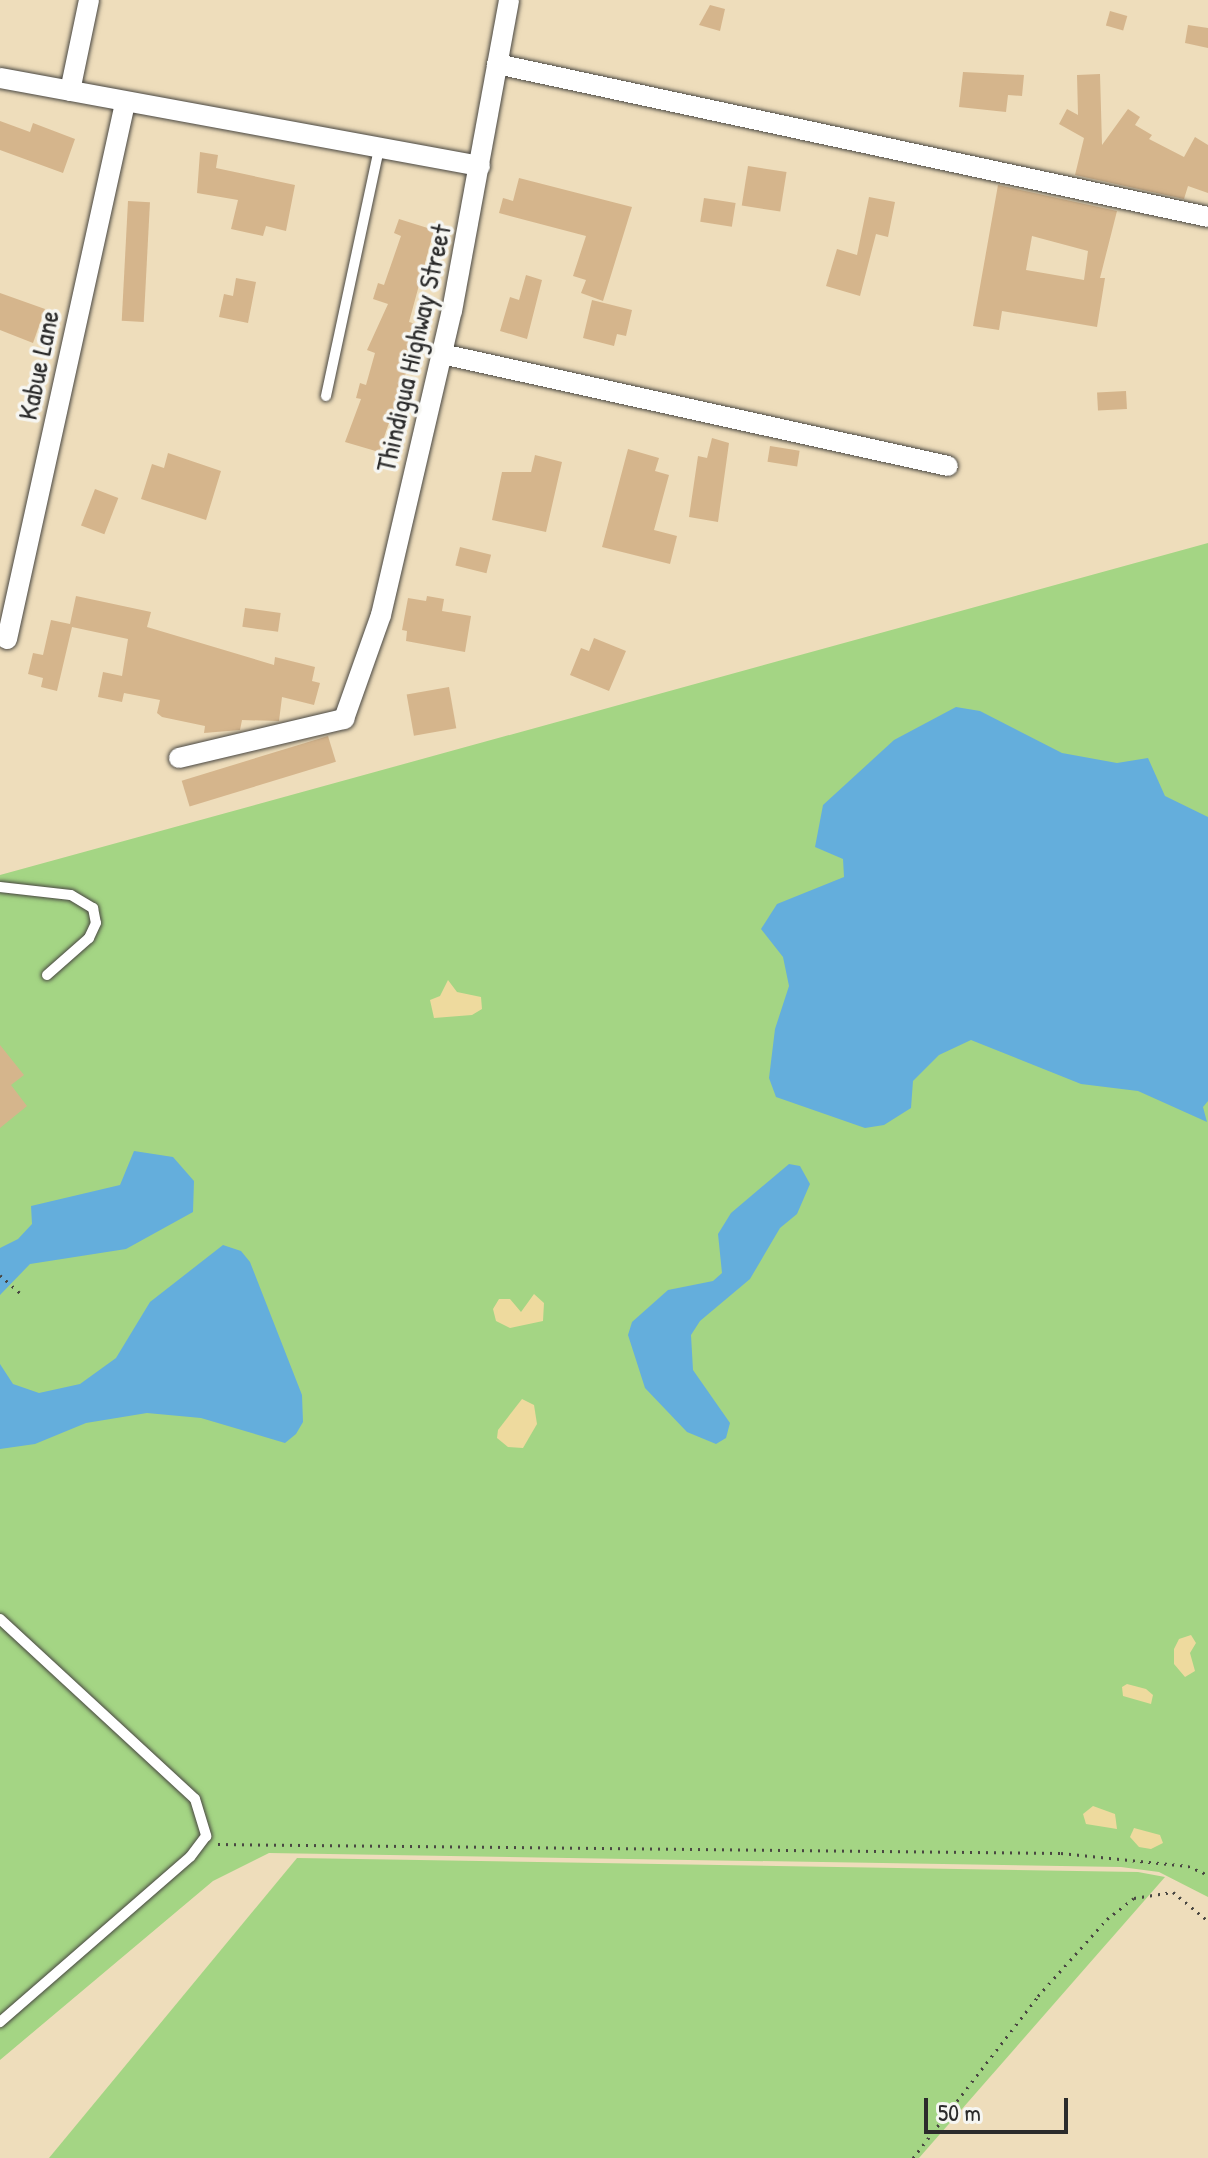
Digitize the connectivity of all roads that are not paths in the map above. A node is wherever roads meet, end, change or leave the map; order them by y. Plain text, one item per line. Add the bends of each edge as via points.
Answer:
1 (89, 0) edge
2 (509, 0) edge
3 (497, 64) junction
4 (0, 78) edge
5 (70, 91) junction
6 (125, 103) junction
7 (379, 148) junction
8 (480, 166) junction
9 (1208, 217) edge
10 (442, 354) junction
11 (326, 396) dead end
12 (948, 466) dead end
13 (7, 639) dead end
14 (179, 758) dead end
15 (0, 887) edge
16 (47, 975) dead end
17 (0, 1619) edge
18 (0, 2022) edge

1 - 5 street
2 - 3 street, Thindigua Highway Street
3 - 8 street, Thindigua Highway Street
3 - 9 street
4 - 5 street
5 - 6 street
6 - 7 street
6 - 13 street, Kabue Lane
7 - 8 street
7 - 11 lane
8 - 10 street, Thindigua Highway Street
10 - 12 street
10 - 14 street, Thindigua Highway Street via 381,615 338,724 304,725
15 - 16 lane via 71,895 93,908 96,923 89,938
17 - 18 lane via 195,1799 206,1836

